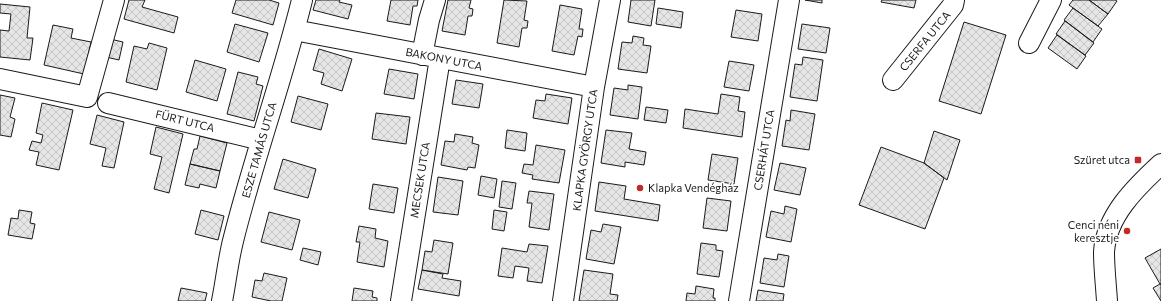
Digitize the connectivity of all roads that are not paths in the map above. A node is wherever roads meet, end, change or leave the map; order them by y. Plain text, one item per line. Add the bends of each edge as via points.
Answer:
1 (114, 0) edge
2 (302, 0) edge
3 (435, 0) edge
4 (610, 0) edge
5 (789, 0) edge
6 (954, 0) edge
7 (1051, 0) edge
8 (294, 30) junction
9 (1029, 43) dead end
10 (431, 57) junction
11 (0, 80) edge
12 (893, 80) dead end
13 (594, 87) junction
14 (108, 103) dead end
15 (261, 140) junction
16 (1161, 164) edge
17 (222, 301) edge
18 (401, 301) edge
19 (563, 301) edge
20 (739, 301) edge
21 (1107, 301) edge

1 - 11 street via 87,97
2 - 8 street, ESZE TAMÁS UTCA
3 - 10 street, MECSEK UTCA via 429,20
4 - 13 street, KLAPKA GYÖRGY UTCA
5 - 20 street, CSERHÁT UTCA
6 - 12 street, CSERFA UTCA via 954,5
7 - 9 street
8 - 10 street, BAKONY UTCA
8 - 15 street, ESZE TAMÁS UTCA
10 - 13 street, BAKONY UTCA
10 - 18 street, MECSEK UTCA
13 - 19 street, KLAPKA GYÖRGY UTCA
14 - 15 street, FÜRT UTCA
15 - 17 street, ESZE TAMÁS UTCA via 233,242
16 - 21 street via 1123,204 1110,225 1104,251

